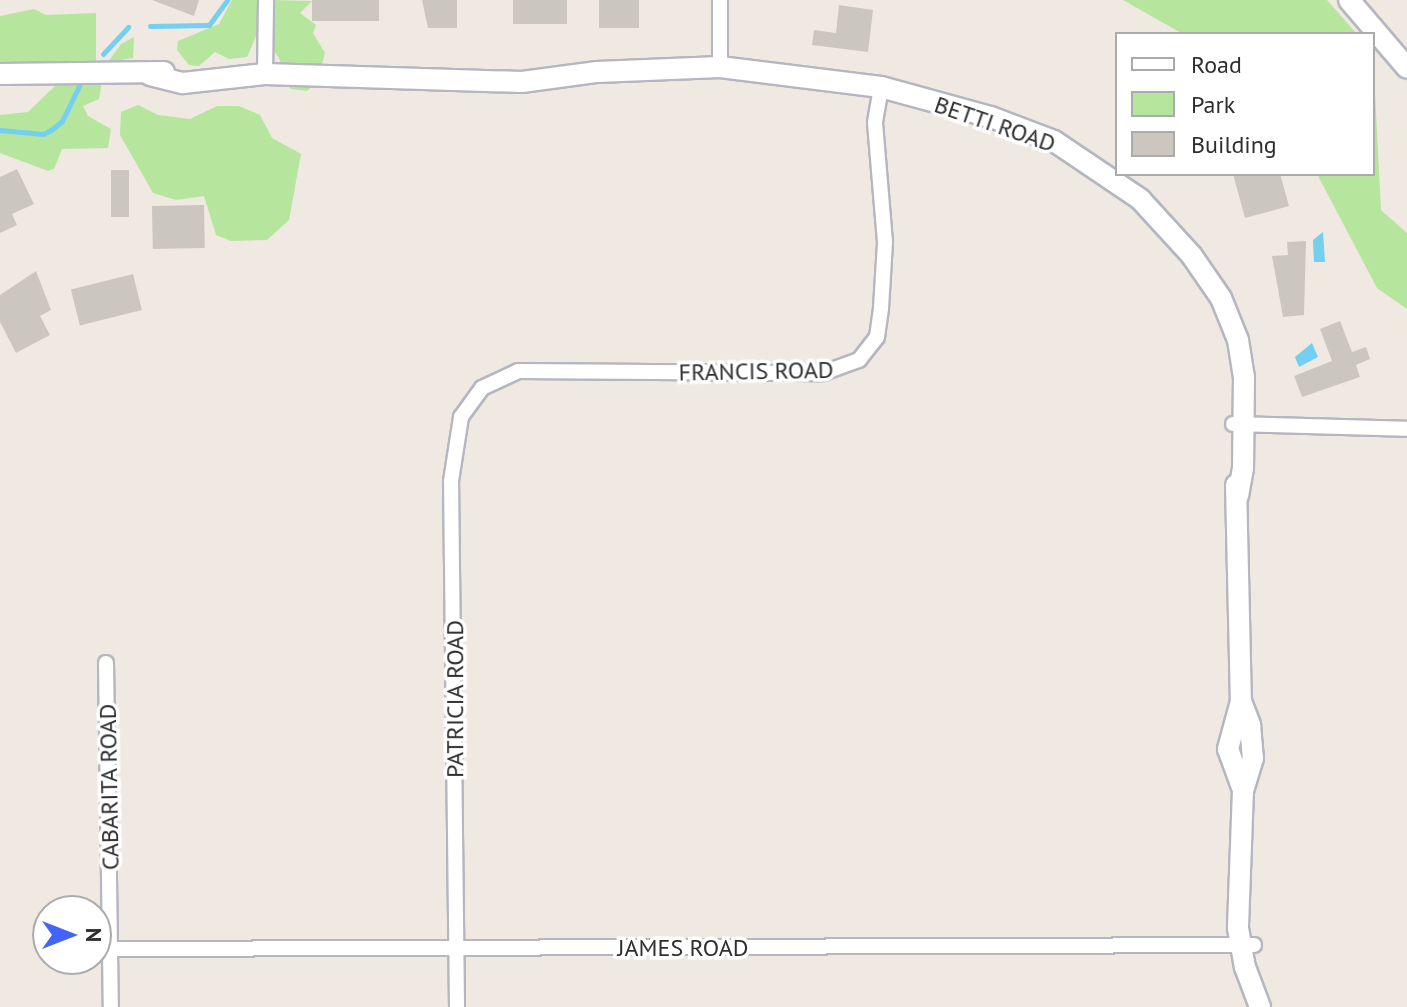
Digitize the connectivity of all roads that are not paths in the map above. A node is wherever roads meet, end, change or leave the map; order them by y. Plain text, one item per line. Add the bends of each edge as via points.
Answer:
1 (266, 0) edge
2 (720, 0) edge
3 (1349, 0) edge
4 (720, 67) junction
5 (1407, 68) edge
6 (0, 74) edge
7 (258, 74) junction
8 (881, 87) junction
9 (474, 397) joint
10 (1238, 424) junction
11 (1407, 429) edge
12 (106, 663) dead end
13 (111, 895) edge
14 (1248, 945) junction
15 (112, 949) edge
16 (456, 950) junction
17 (112, 975) edge
18 (111, 1007) edge
19 (457, 1007) edge
20 (1260, 1007) edge
21 (1272, 1007) edge

1 - 7 street
2 - 4 street
3 - 5 street
4 - 7 street, BETTI ROAD via 597,72 558,66 481,77
4 - 8 street, BETTI ROAD
6 - 7 street, BETTI ROAD via 150,75 217,67
8 - 9 street, FRANCIS ROAD via 875,122 885,242 881,308 877,337 859,360 823,373 518,371 494,380
8 - 10 street, BETTI ROAD via 991,117 1054,141 1140,199 1192,256 1221,298 1232,334
9 - 16 street, PATRICIA ROAD via 461,417 452,453
10 - 11 street
10 - 14 street, BETTI ROAD via 1232,467 1238,496 1241,701 1253,758 1243,790
12 - 13 street, CABARITA ROAD
14 - 16 street, JAMES ROAD
14 - 20 street, BETTI ROAD
14 - 21 street, BETTI ROAD
15 - 16 street, JAMES ROAD
16 - 19 street, PATRICIA ROAD
17 - 18 street, CABARITA ROAD

